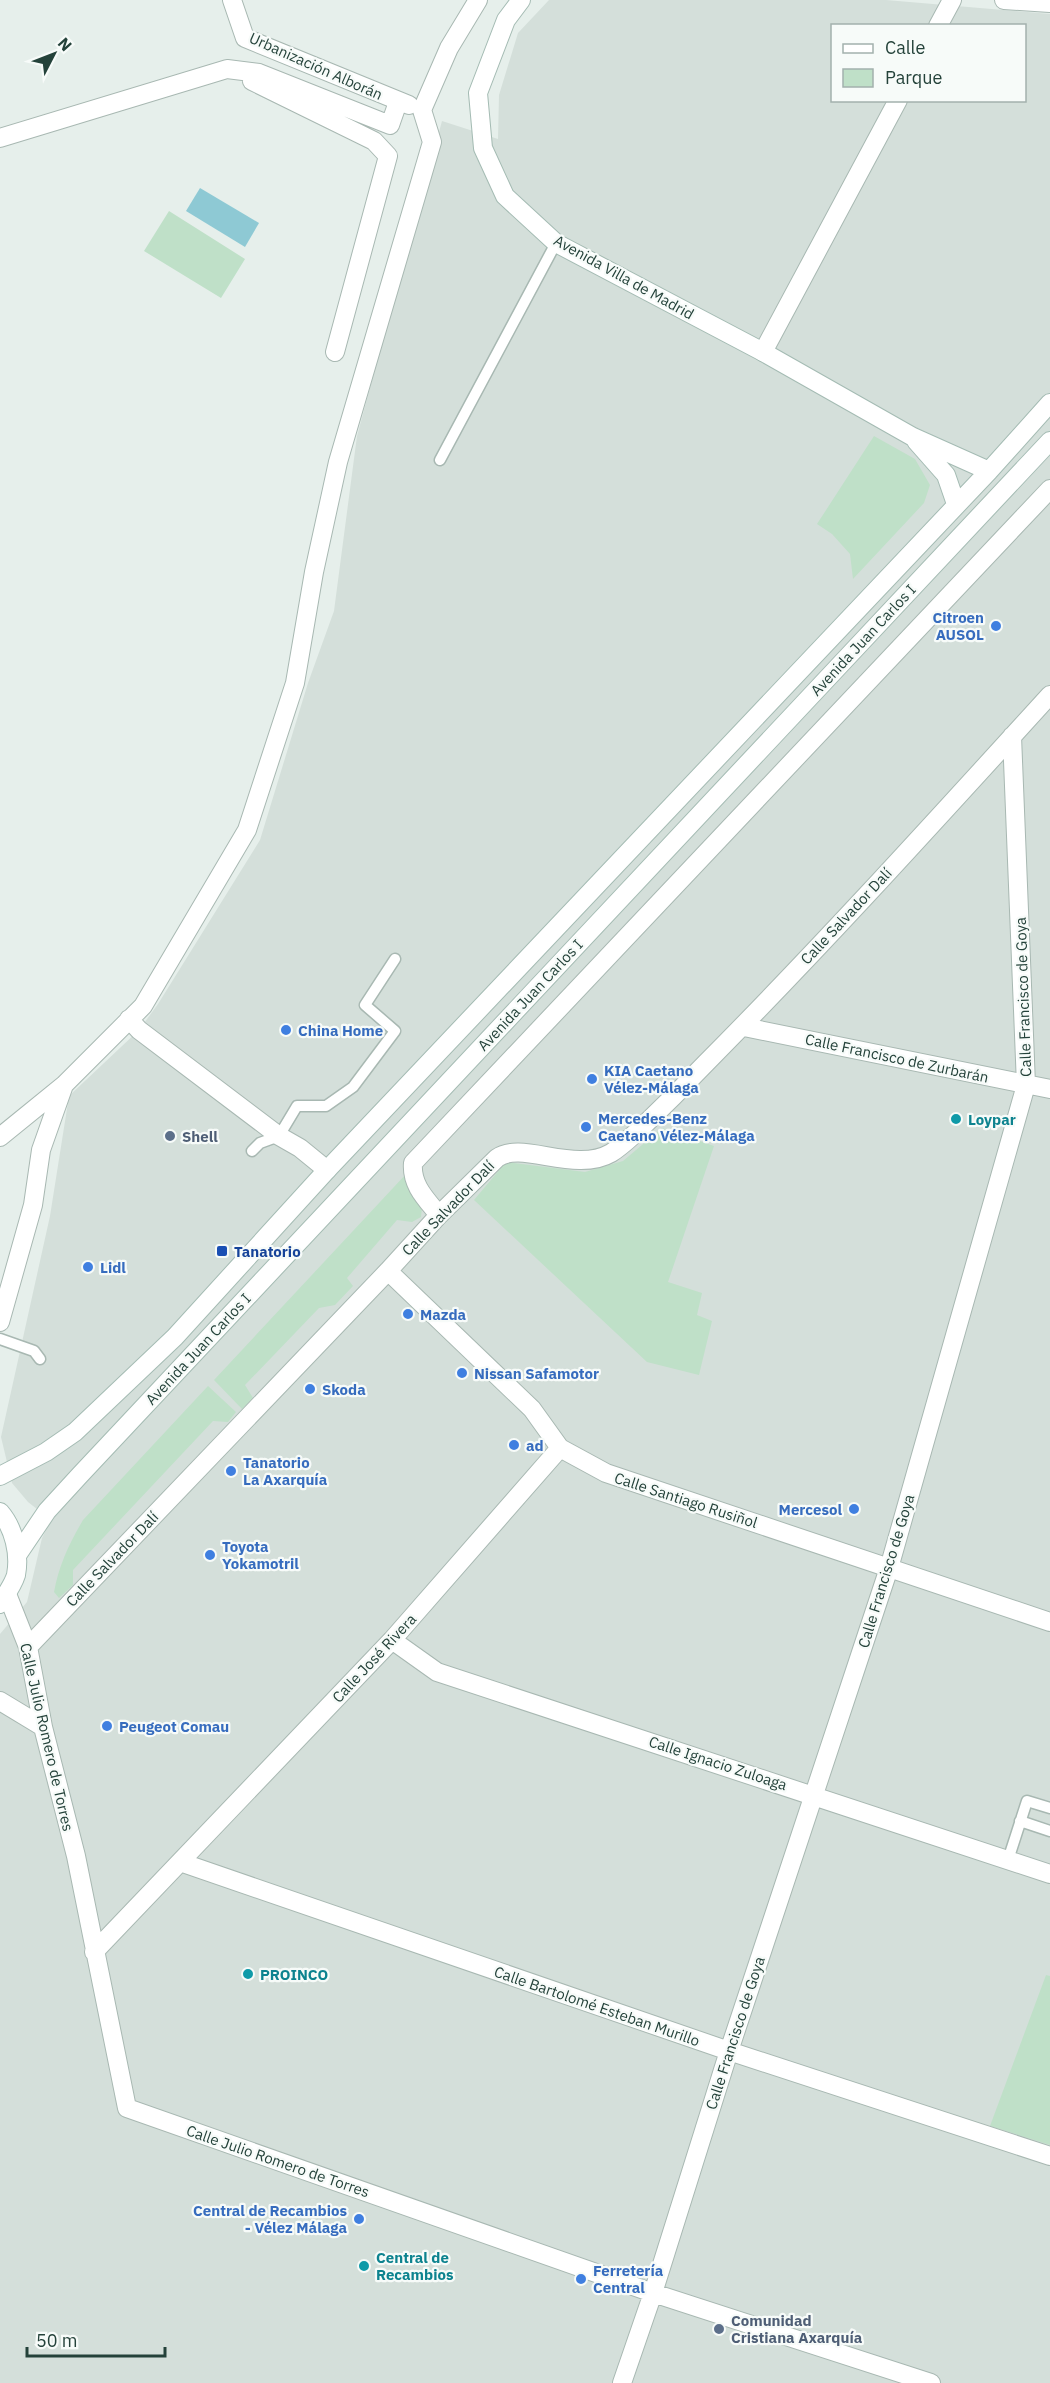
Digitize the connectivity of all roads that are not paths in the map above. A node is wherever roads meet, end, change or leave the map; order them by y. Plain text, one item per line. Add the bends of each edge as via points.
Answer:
1 (232, 0) edge
2 (478, 0) edge
3 (521, 0) edge
4 (952, 0) edge
5 (1004, 0) edge
6 (1050, 3) edge
7 (939, 24) edge
8 (226, 69) junction
9 (398, 102) junction
10 (897, 102) edge
11 (422, 110) junction
12 (0, 138) edge
13 (556, 243) junction
14 (335, 352) dead end
15 (763, 352) junction
16 (1050, 403) edge
17 (913, 437) junction
18 (1050, 441) edge
19 (440, 460) dead end
20 (989, 471) junction
21 (1050, 489) edge
22 (956, 504) junction
23 (1050, 695) edge
24 (1012, 736) junction
25 (395, 959) dead end
26 (129, 1019) junction
27 (744, 1027) junction
28 (64, 1085) junction
29 (1026, 1085) junction
30 (1050, 1089) edge
31 (279, 1136) junction
32 (0, 1137) edge
33 (252, 1151) dead end
34 (327, 1170) junction
35 (439, 1215) junction
36 (388, 1271) junction
37 (0, 1322) edge
38 (0, 1339) edge
39 (40, 1359) dead end
40 (560, 1448) junction
41 (0, 1476) edge
42 (0, 1512) edge
43 (18, 1554) junction
44 (889, 1568) junction
45 (3, 1599) edge
46 (1050, 1622) edge
47 (392, 1641) junction
48 (28, 1647) junction
49 (0, 1701) edge
50 (43, 1727) junction
51 (814, 1794) junction
52 (1050, 1808) edge
53 (1020, 1821) junction
54 (1050, 1831) edge
55 (1008, 1860) junction
56 (180, 1862) junction
57 (1049, 1870) edge
58 (94, 1952) junction
59 (729, 2051) junction
60 (1050, 2156) edge
61 (653, 2293) junction
62 (622, 2383) edge
63 (931, 2383) edge

1 - 9 street, Urbanización Alborán via 245,38
2 - 11 street via 448,48
3 - 13 street, Avenida Villa de Madrid via 506,20 478,93 483,148 505,196
4 - 7 street
5 - 6 street
8 - 9 street via 259,72 390,125
8 - 12 street
8 - 14 street via 374,141 388,156
9 - 11 street, Urbanización Alborán
10 - 15 street
11 - 26 street via 432,142 339,462 314,572 295,683 247,830 143,1006
13 - 15 street, Avenida Villa de Madrid
13 - 19 lane
15 - 17 street, Avenida Villa de Madrid
16 - 20 street, Avenida Juan Carlos I
17 - 20 street
17 - 22 street via 946,476
18 - 43 street, Avenida Juan Carlos I via 80,1474 47,1510
20 - 22 street, Avenida Juan Carlos I
21 - 35 street via 413,1163 419,1191
22 - 34 street, Avenida Juan Carlos I
23 - 24 street, Calle Salvador Dalí
24 - 27 street, Calle Salvador Dalí
24 - 29 street, Calle Francisco de Goya
25 - 31 lane via 365,1005 396,1031 353,1087 326,1106 297,1106
26 - 28 street
26 - 31 street
27 - 29 street, Calle Francisco de Zurbarán
27 - 35 street, Calle Salvador Dalí via 670,1101 610,1153 595,1159 565,1160 524,1147 504,1152
28 - 32 street
28 - 37 street via 41,1150 33,1205
29 - 30 street, Calle Francisco de Zurbarán
29 - 44 street, Calle Francisco de Goya
31 - 33 lane via 260,1143
31 - 34 street
34 - 41 street, Avenida Juan Carlos I via 175,1337 75,1432
35 - 36 street, Calle Salvador Dalí
36 - 40 street, Calle Santiago Rusiñol via 532,1409
36 - 48 street, Calle Salvador Dalí
38 - 39 lane via 34,1351
40 - 44 street, Calle Santiago Rusiñol via 606,1473
40 - 47 street, Calle José Rivera
42 - 43 street
43 - 45 street via 16,1576
44 - 46 street, Calle Santiago Rusiñol
44 - 51 street, Calle Francisco de Goya
45 - 48 street, Calle Julio Romero de Torres
47 - 51 street, Calle Ignacio Zuloaga via 438,1672
47 - 56 street, Calle José Rivera
48 - 50 street, Calle Julio Romero de Torres
49 - 50 street
50 - 58 street, Calle Julio Romero de Torres via 76,1856
51 - 55 street, Calle Ignacio Zuloaga
51 - 59 street, Calle Francisco de Goya
52 - 53 lane via 1027,1801
53 - 54 lane
53 - 55 lane
55 - 57 street, Calle Ignacio Zuloaga
56 - 58 street, Calle José Rivera
56 - 59 street, Calle Bartolomé Esteban Murillo
58 - 61 street, Calle Julio Romero de Torres via 127,2108
59 - 60 street, Calle Bartolomé Esteban Murillo
59 - 61 street, Calle Francisco de Goya
61 - 62 street, Calle Francisco de Goya
61 - 63 street, Calle Julio Romero de Torres

